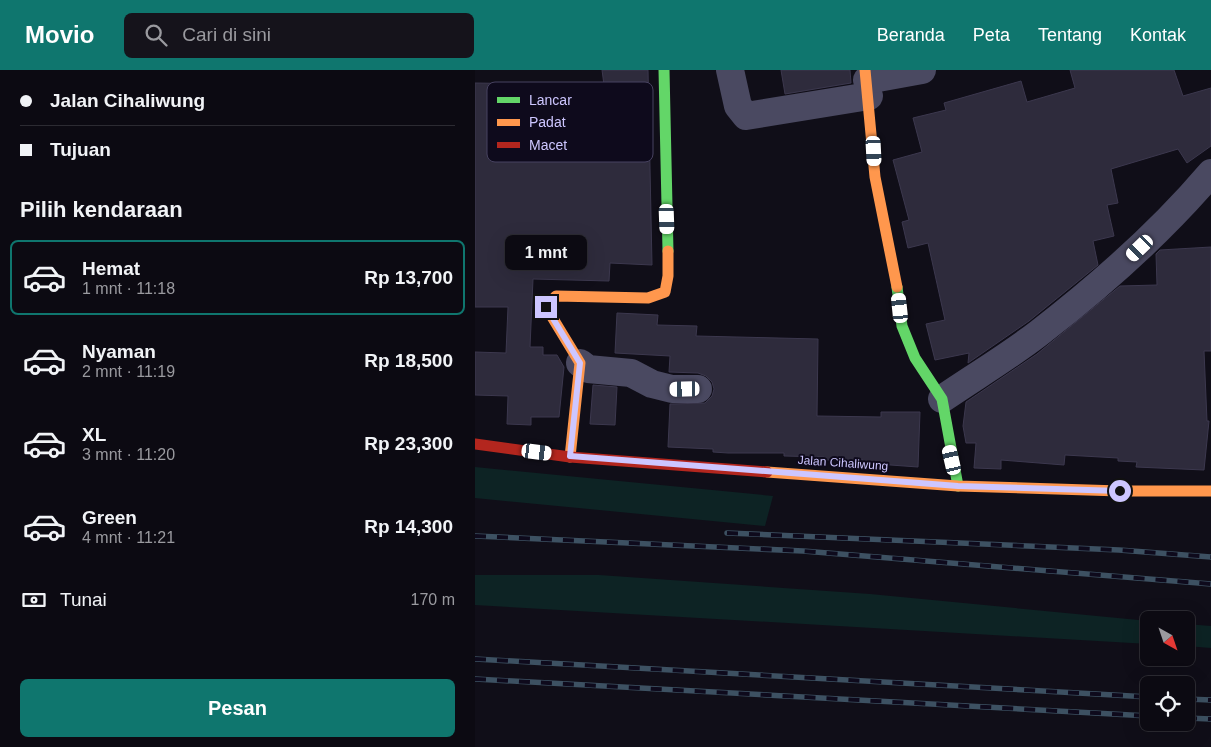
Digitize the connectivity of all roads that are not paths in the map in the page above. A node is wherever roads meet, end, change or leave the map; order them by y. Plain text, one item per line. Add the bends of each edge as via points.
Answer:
1 (664, 70) edge
2 (730, 70) edge
3 (922, 70) edge
4 (867, 82) edge
5 (1211, 173) edge
6 (580, 363) junction
7 (698, 389) dead end
8 (941, 399) junction
9 (475, 444) edge
10 (570, 456) junction
11 (958, 486) junction
12 (1211, 491) edge

1 - 6 main road via 668,276 665,292 648,298 552,298 546,307
2 - 4 street via 737,106 746,116
3 - 4 street
4 - 8 main road via 875,177 893,261 902,326 915,358
5 - 8 street via 1180,209 1127,260 1038,334
6 - 7 street via 588,369 631,373 652,384 672,389
6 - 10 main road
8 - 11 main road
9 - 10 main road, Jalan Cihaliwung
10 - 11 main road, Jalan Cihaliwung
11 - 12 main road, Jalan Cihaliwung

